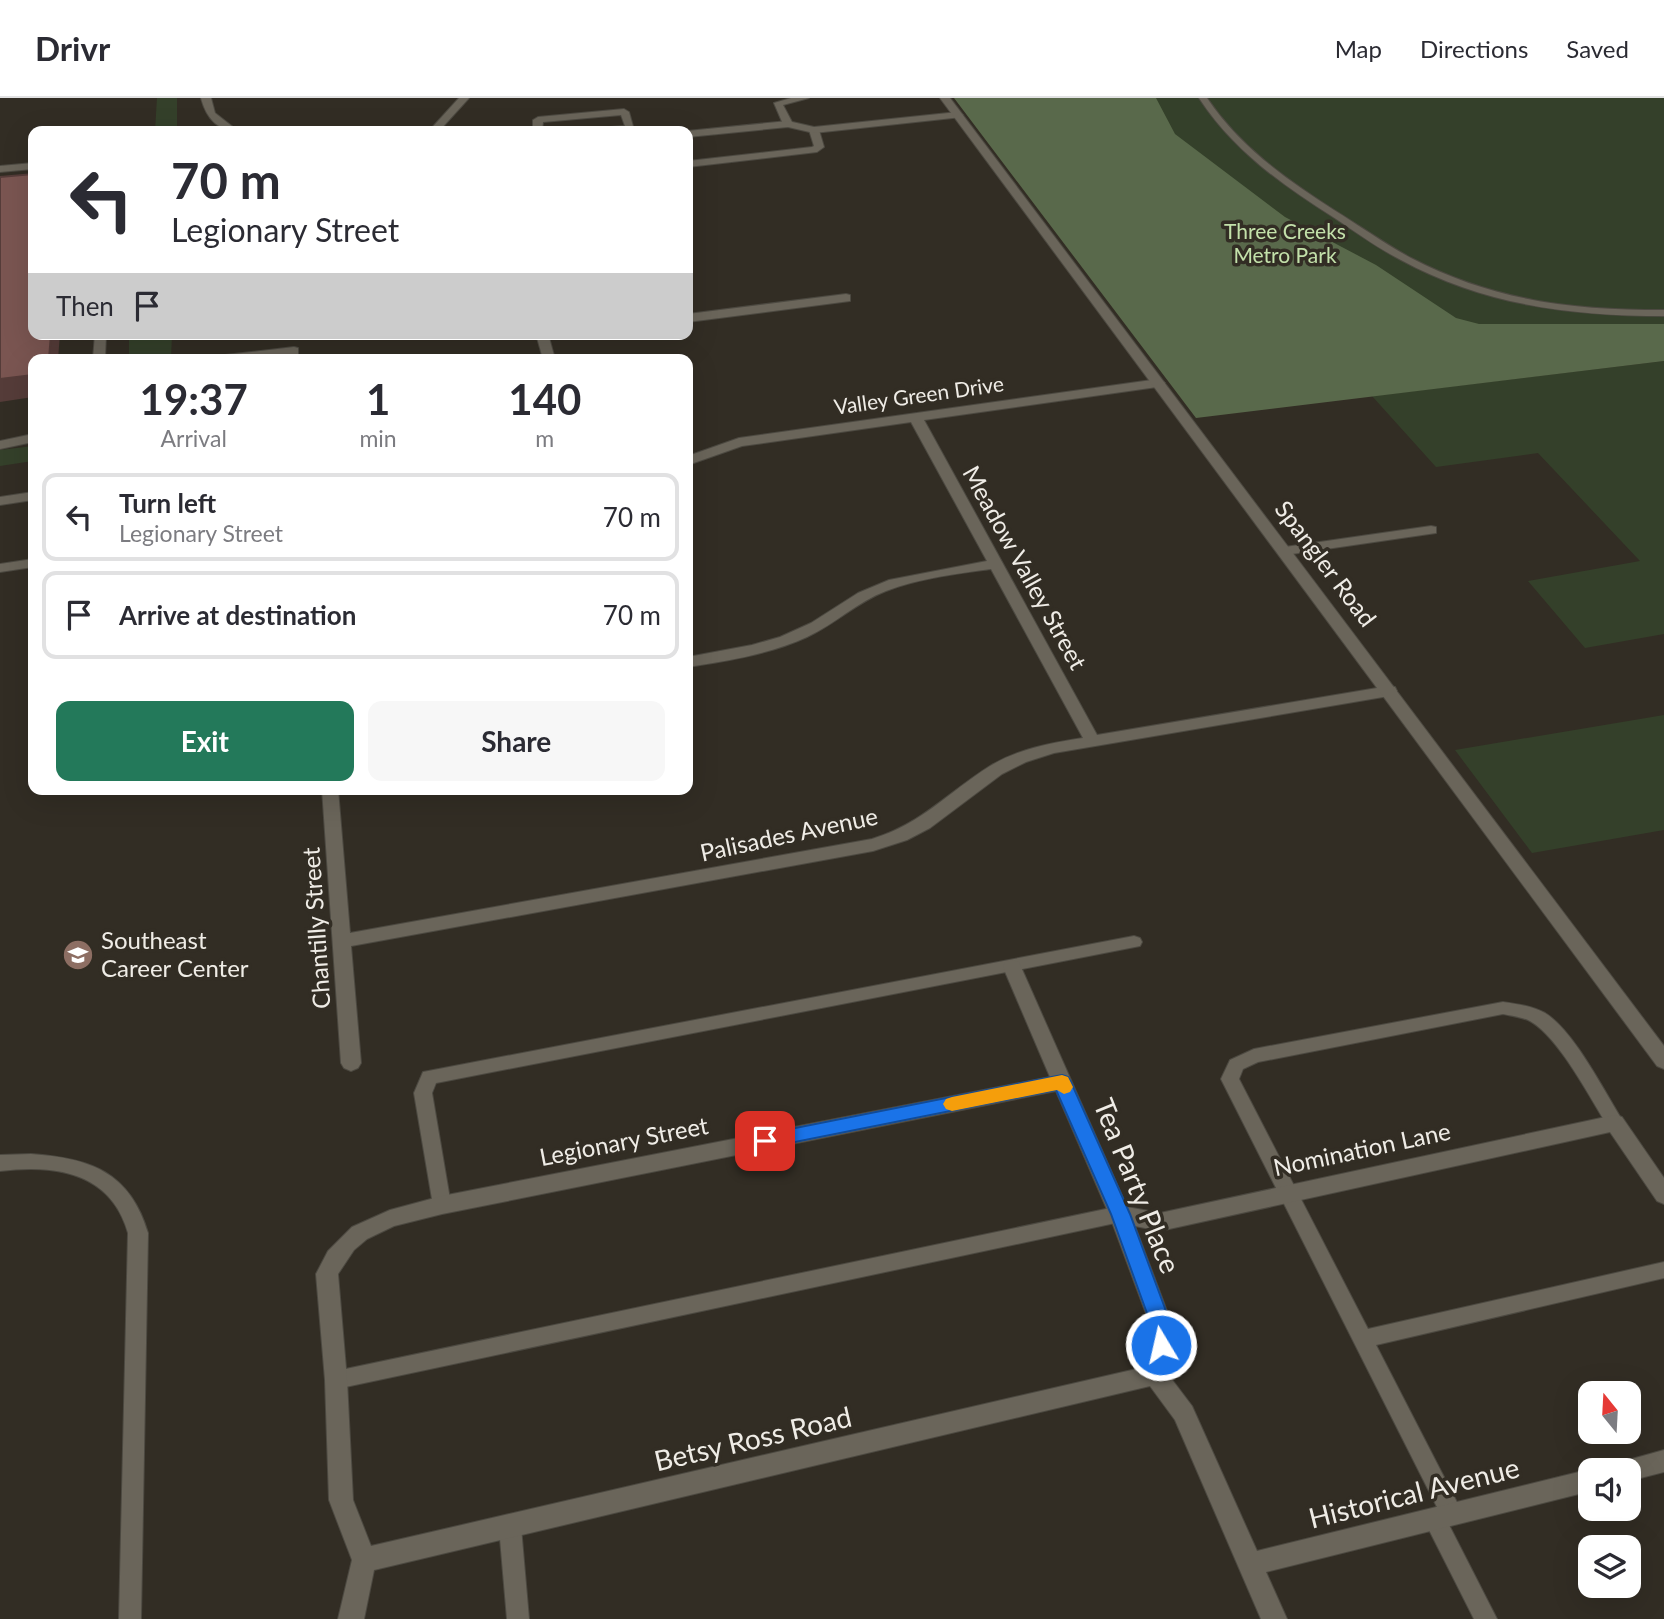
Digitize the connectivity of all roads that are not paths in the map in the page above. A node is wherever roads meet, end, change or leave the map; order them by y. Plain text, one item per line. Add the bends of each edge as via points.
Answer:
1 (206, 98) edge
2 (464, 98) edge
3 (805, 98) edge
4 (945, 98) edge
5 (1203, 98) edge
6 (958, 115) junction
7 (788, 124) junction
8 (226, 126) edge
9 (439, 126) edge
10 (538, 126) edge
11 (630, 126) edge
12 (814, 130) junction
13 (693, 134) edge
14 (693, 163) edge
15 (28, 166) edge
16 (0, 169) edge
17 (846, 298) dead end
18 (1664, 313) edge
19 (693, 317) edge
20 (1159, 383) junction
21 (916, 418) junction
22 (28, 439) edge
23 (0, 445) edge
24 (693, 459) edge
25 (28, 497) edge
26 (0, 501) edge
27 (1431, 530) dead end
28 (1285, 551) junction
29 (995, 564) junction
30 (28, 565) edge
31 (0, 568) edge
32 (693, 661) edge
33 (1389, 691) junction
34 (1092, 740) junction
35 (331, 795) edge
36 (343, 941) junction
37 (1134, 942) dead end
38 (1012, 967) junction
39 (1664, 1061) edge
40 (351, 1063) dead end
41 (1062, 1082) junction
42 (1615, 1123) junction
43 (0, 1163) edge
44 (1286, 1193) junction
45 (1664, 1195) edge
46 (442, 1205) junction
47 (1120, 1214) junction
48 (1664, 1270) edge
49 (1361, 1340) junction
50 (1155, 1375) junction
51 (336, 1380) junction
52 (1664, 1461) edge
53 (1641, 1467) edge
54 (1578, 1483) edge
55 (1444, 1517) junction
56 (510, 1527) junction
57 (365, 1560) junction
58 (1251, 1564) junction
59 (130, 1619) edge
60 (351, 1619) edge
61 (518, 1619) edge
62 (1274, 1619) edge
63 (1486, 1619) edge

1 - 8 street via 210,114
2 - 9 street
3 - 7 lane via 778,103
4 - 6 street, Spangler Road
5 - 18 lane via 1211,113 1256,159 1406,260 1471,287 1535,305 1600,313
6 - 12 street
6 - 20 street, Spangler Road
7 - 12 street
7 - 13 street
10 - 11 lane via 538,120 624,112
12 - 14 lane via 819,147 814,150
15 - 16 lane
17 - 19 street
20 - 21 street, Valley Green Drive
20 - 28 street, Spangler Road
21 - 24 street, Valley Green Drive via 739,442
21 - 29 street, Meadow Valley Street
22 - 23 lane
25 - 26 lane
27 - 28 lane
28 - 33 street, Spangler Road
29 - 32 street via 898,581 863,595 792,637
29 - 34 street, Meadow Valley Street
30 - 31 lane
33 - 34 street, Palisades Avenue
33 - 39 street, Spangler Road
34 - 36 street, Palisades Avenue via 1020,758 996,770 924,824 873,845
35 - 36 street, Chantilly Street
36 - 40 street, Chantilly Street
37 - 38 lane
38 - 41 street, Tea Party Place
38 - 46 lane via 429,1077 423,1094
41 - 46 street, Legionary Street
41 - 47 street, Tea Party Place
42 - 44 street, Nomination Lane
42 - 44 lane via 1558,1038 1543,1021 1523,1011 1503,1008 1254,1056 1236,1065 1230,1079
42 - 45 street
43 - 59 lane via 24,1159 58,1164 103,1179 121,1195 138,1233
44 - 47 street, Nomination Lane via 1160,1222
44 - 49 lane
46 - 51 street, Legionary Street via 393,1216 363,1229 333,1259 327,1275
47 - 50 street, Tea Party Place via 1159,1319 1161,1345
47 - 51 lane
48 - 49 lane
49 - 55 lane
50 - 56 street, Betsy Ross Road
50 - 58 street via 1184,1413
51 - 57 street via 341,1500
52 - 53 street
54 - 55 street, Historical Avenue
55 - 58 street, Historical Avenue
55 - 63 lane
56 - 57 street, Betsy Ross Road
56 - 61 lane
57 - 60 street
58 - 62 street

